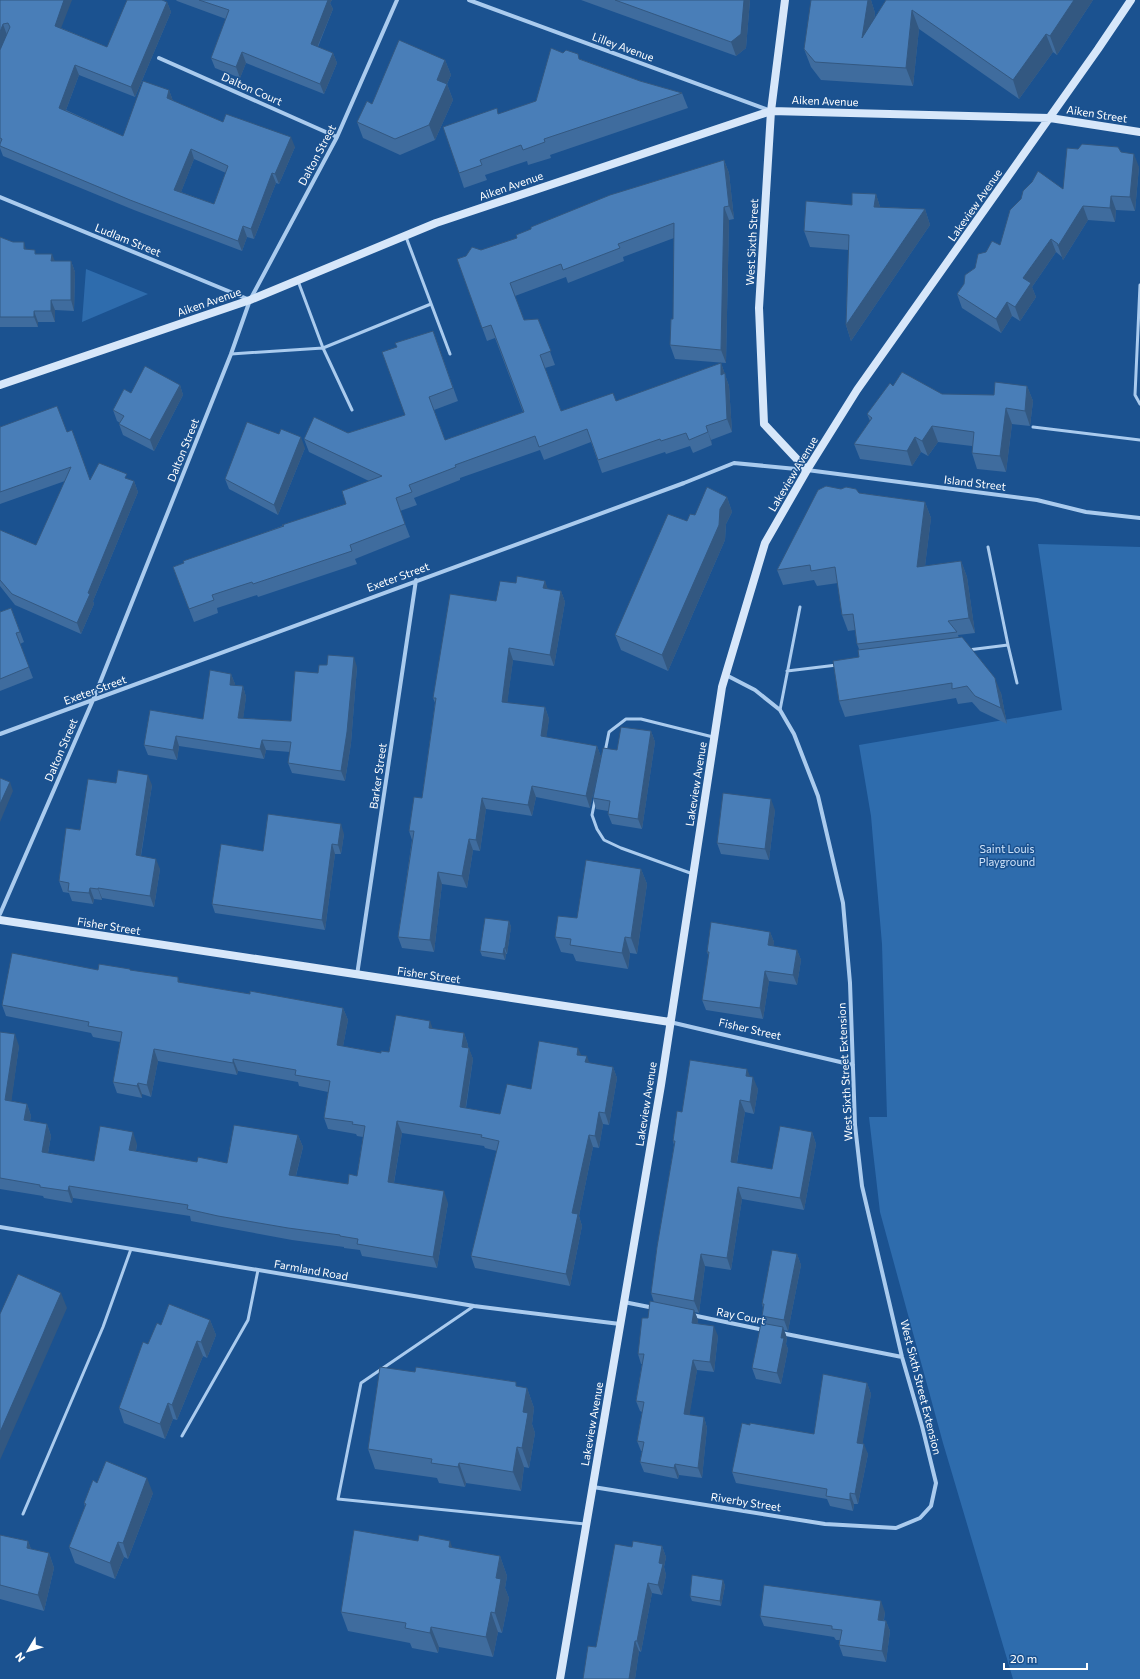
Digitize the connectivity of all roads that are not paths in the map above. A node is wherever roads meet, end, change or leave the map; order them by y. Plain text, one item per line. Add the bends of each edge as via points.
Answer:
1 (397, 0) edge
2 (469, 0) edge
3 (785, 0) edge
4 (1131, 0) edge
5 (159, 58) dead end
6 (771, 111) junction
7 (1050, 118) junction
8 (1140, 132) edge
9 (338, 137) junction
10 (0, 198) edge
11 (406, 235) junction
12 (297, 280) junction
13 (1140, 284) edge
14 (250, 300) junction
15 (431, 304) junction
16 (323, 348) junction
17 (231, 354) junction
18 (450, 354) dead end
19 (0, 385) edge
20 (1140, 404) edge
21 (352, 410) dead end
22 (1033, 427) dead end
23 (1140, 440) edge
24 (807, 470) junction
25 (1140, 518) edge
26 (988, 547) dead end
27 (416, 580) junction
28 (800, 607) dead end
29 (1008, 645) junction
30 (961, 651) edge
31 (842, 664) edge
32 (787, 671) junction
33 (726, 675) junction
34 (1017, 683) dead end
35 (93, 700) junction
36 (780, 710) junction
37 (0, 734) edge
38 (714, 738) junction
39 (604, 755) edge
40 (597, 793) edge
41 (693, 874) junction
42 (0, 914) edge
43 (0, 920) edge
44 (357, 975) junction
45 (670, 1022) junction
46 (853, 1065) junction
47 (0, 1227) edge
48 (131, 1249) junction
49 (258, 1270) junction
50 (624, 1302) junction
51 (474, 1306) junction
52 (662, 1309) edge
53 (686, 1314) edge
54 (620, 1324) junction
55 (771, 1331) edge
56 (778, 1332) edge
57 (902, 1357) junction
58 (182, 1436) dead end
59 (593, 1487) junction
60 (24, 1514) dead end
61 (586, 1524) junction
62 (896, 1528) joint
63 (560, 1679) edge

1 - 9 street, Dalton Street
2 - 6 street, Lilley Avenue
3 - 6 main road, West Sixth Street
4 - 7 main road, Lakeview Avenue
5 - 9 street, Dalton Court
6 - 7 main road, Aiken Avenue
6 - 11 main road, Aiken Avenue
6 - 24 main road, West Sixth Street via 759,308 764,424
7 - 8 main road, Aiken Street
7 - 24 main road, Lakeview Avenue via 857,390
9 - 14 street, Dalton Street
10 - 14 street, Ludlam Street
11 - 12 main road, Aiken Avenue
11 - 15 lane
12 - 14 main road, Aiken Avenue
12 - 16 lane
13 - 20 lane via 1135,395
14 - 17 street, Dalton Street
14 - 19 main road, Aiken Avenue
15 - 16 lane
15 - 18 lane
16 - 17 lane
16 - 21 lane
17 - 35 street, Dalton Street
22 - 23 lane
24 - 25 street, Island Street via 1037,500 1086,512
24 - 27 street, Exeter Street via 734,462 684,483
24 - 33 main road, Lakeview Avenue via 765,542
26 - 29 lane
27 - 35 street, Exeter Street
27 - 44 street, Barker Street
28 - 32 lane
29 - 30 lane
29 - 34 lane
31 - 32 lane
32 - 36 lane
33 - 36 street, West Sixth Street Extension via 755,690
33 - 38 main road, Lakeview Avenue
35 - 37 street, Exeter Street
35 - 42 street, Dalton Street
36 - 46 street, West Sixth Street Extension via 794,734 818,796 843,903 850,983
38 - 39 lane via 640,719 626,719 609,732
38 - 41 main road, Lakeview Avenue
40 - 41 lane via 592,815 604,840
41 - 45 main road, Lakeview Avenue
43 - 44 main road, Fisher Street
44 - 45 main road, Fisher Street
45 - 46 street, Fisher Street
45 - 50 main road, Lakeview Avenue
46 - 57 street, West Sixth Street Extension via 855,1125 862,1186
47 - 48 street, Farmland Road
48 - 49 street, Farmland Road
48 - 60 lane via 103,1327
49 - 51 street, Farmland Road
49 - 58 lane via 248,1320
50 - 52 street
50 - 54 main road, Lakeview Avenue
51 - 54 street, Farmland Road
51 - 61 lane via 361,1383 338,1499
53 - 55 street, Ray Court
54 - 59 main road, Lakeview Avenue
56 - 57 street, Ray Court
57 - 62 street, West Sixth Street Extension via 936,1483 931,1506 920,1518
59 - 61 main road, Lakeview Avenue
59 - 62 street, Riverby Street via 825,1524
61 - 63 main road, Lakeview Avenue

